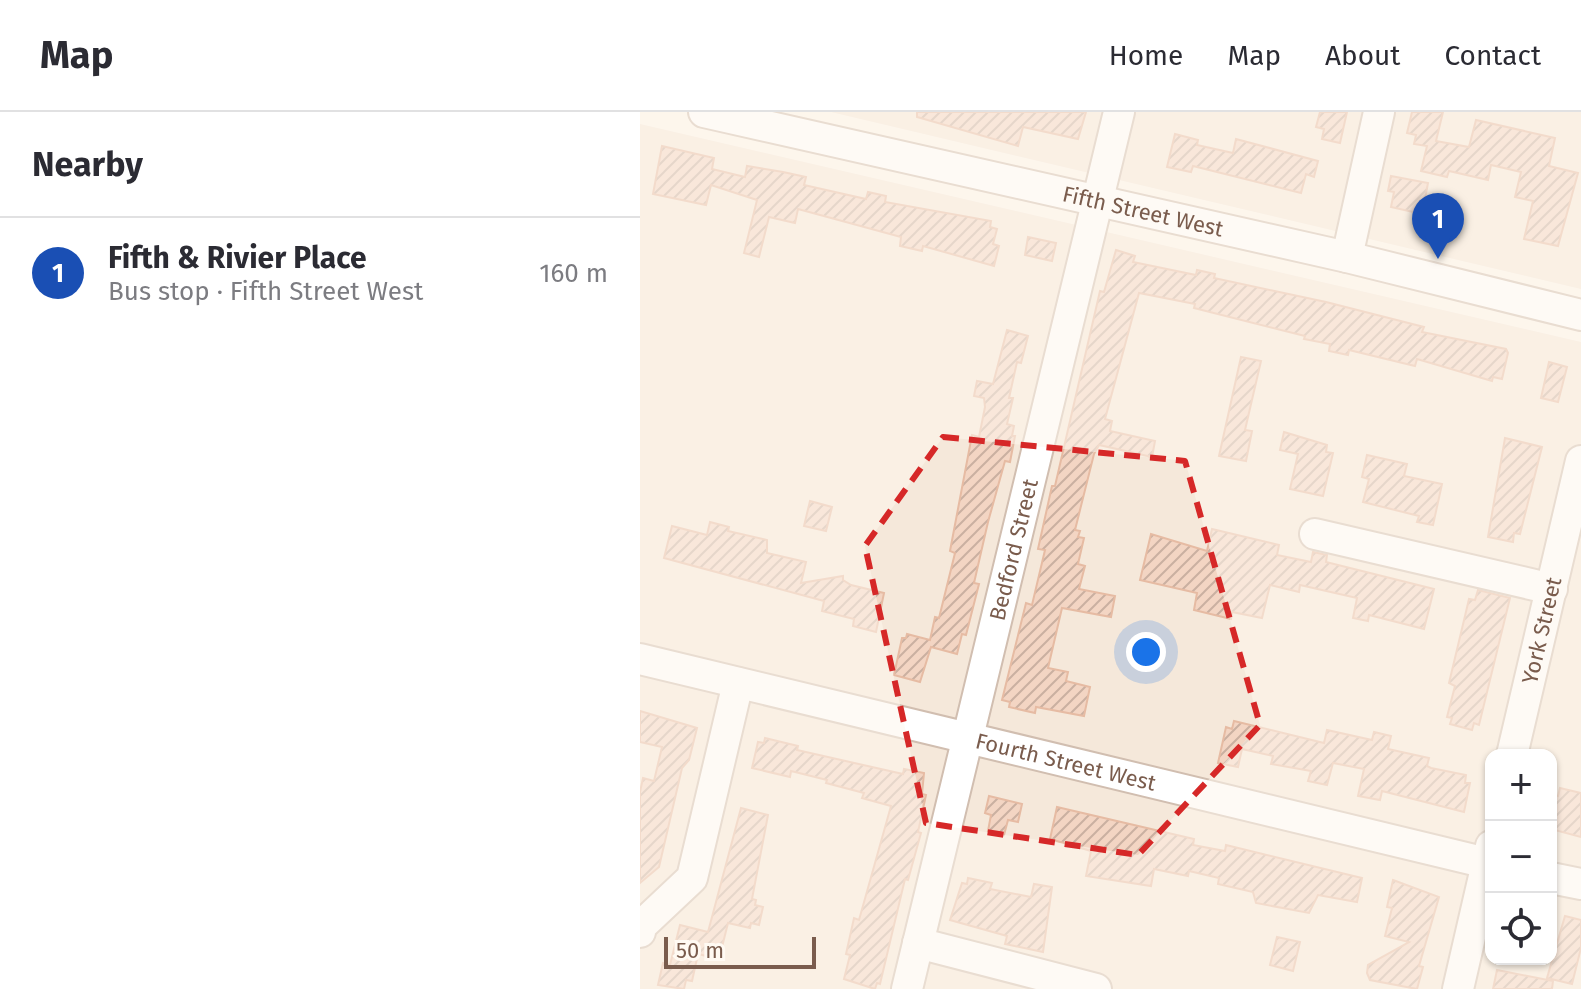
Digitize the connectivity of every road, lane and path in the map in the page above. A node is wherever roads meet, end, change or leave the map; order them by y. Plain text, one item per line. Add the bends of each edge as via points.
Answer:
1 (704, 112) edge
2 (1119, 112) edge
3 (1379, 112) edge
4 (1099, 201) junction
5 (1347, 257) junction
6 (1581, 315) edge
7 (1581, 461) edge
8 (1315, 534) dead end
9 (1552, 589) junction
10 (640, 659) edge
11 (738, 683) junction
12 (967, 740) junction
13 (1513, 749) edge
14 (1485, 857) edge
15 (1485, 878) edge
16 (1557, 879) edge
17 (1581, 884) edge
18 (640, 932) edge
19 (918, 943) junction
20 (907, 989) edge
21 (1096, 989) edge
22 (1458, 989) edge

1 - 4 street, Fifth Street West
2 - 4 street, Bedford Street
3 - 5 street
4 - 5 street, Fifth Street West
4 - 12 street, Bedford Street
5 - 6 street, Fifth Street West
7 - 9 street, York Street
8 - 9 street
9 - 13 street, York Street
10 - 11 street, Fourth Street West
11 - 12 street, Fourth Street West
11 - 18 street via 692,878
12 - 14 street, Fourth Street West
12 - 19 street, Bedford Street
15 - 22 street
16 - 17 street
19 - 20 street, Bedford Street
19 - 21 street

